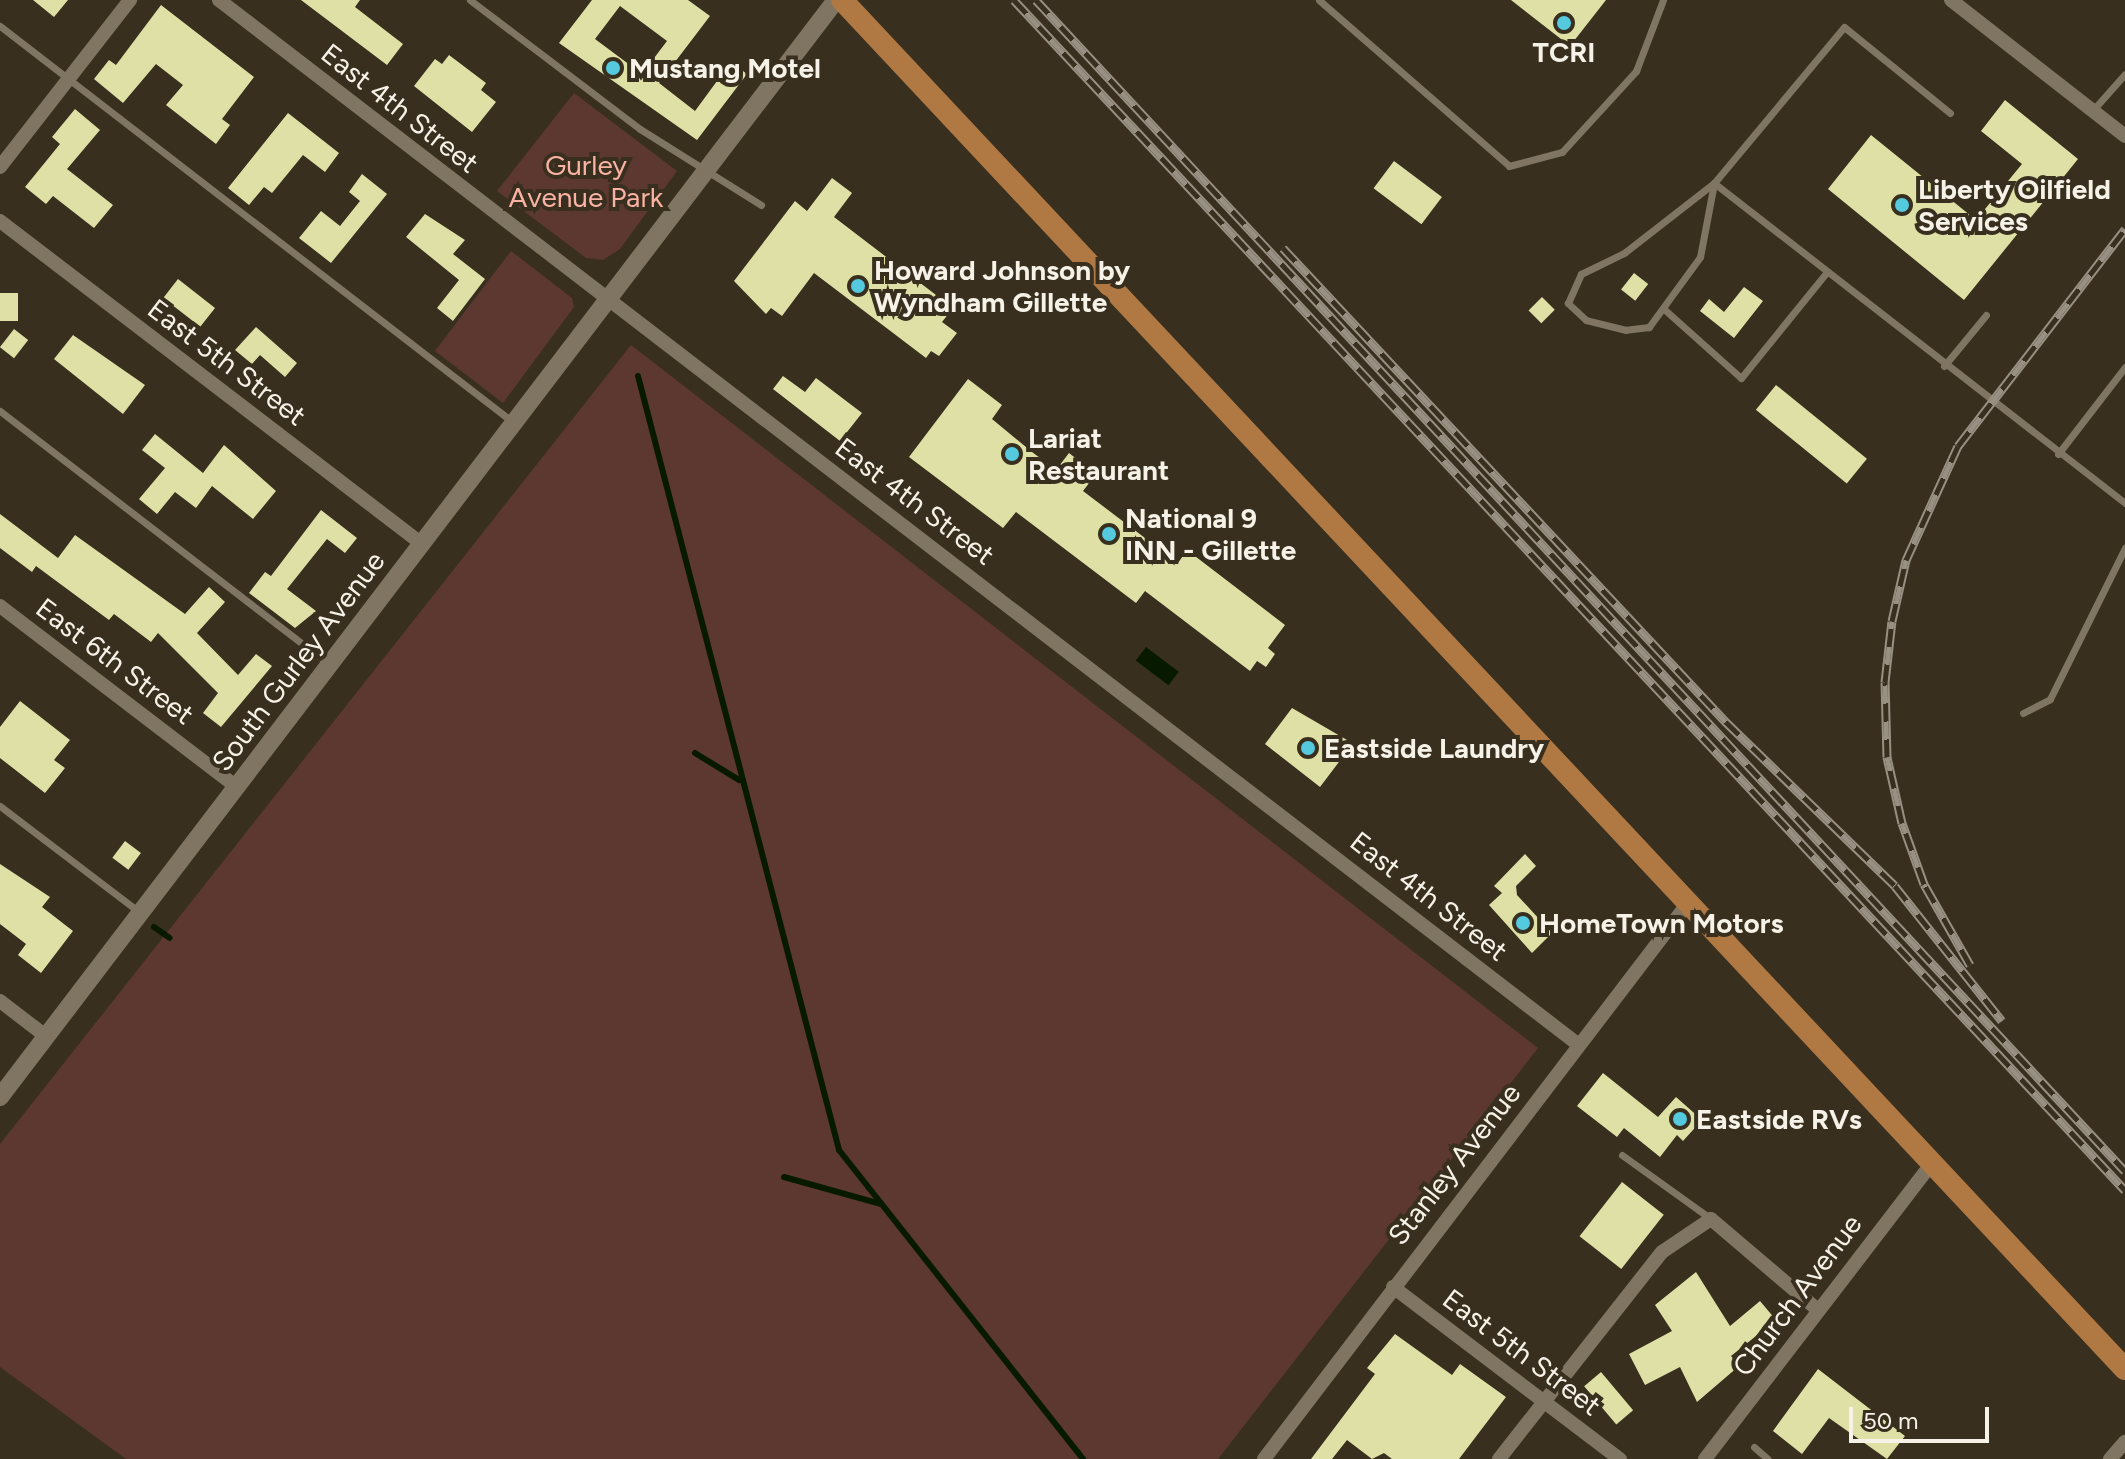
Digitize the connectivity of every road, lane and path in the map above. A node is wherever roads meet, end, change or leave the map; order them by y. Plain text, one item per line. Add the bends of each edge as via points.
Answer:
1 (130, 0) edge
2 (219, 0) edge
3 (470, 0) edge
4 (836, 0) edge
5 (842, 0) edge
6 (1319, 0) edge
7 (1663, 0) edge
8 (1951, 0) edge
9 (0, 26) edge
10 (2125, 74) edge
11 (68, 80) junction
12 (2093, 110) junction
13 (1950, 113) dead end
14 (2125, 136) edge
15 (0, 167) edge
16 (1714, 183) junction
17 (761, 205) dead end
18 (0, 221) edge
19 (1826, 273) junction
20 (608, 300) junction
21 (1665, 310) junction
22 (1986, 315) dead end
23 (1944, 366) junction
24 (2125, 367) edge
25 (0, 411) edge
26 (514, 423) junction
27 (2058, 454) junction
28 (2125, 503) edge
29 (422, 544) junction
30 (2125, 548) edge
31 (0, 606) edge
32 (330, 665) junction
33 (2023, 713) dead end
34 (237, 787) junction
35 (0, 806) edge
36 (1688, 903) junction
37 (142, 914) junction
38 (0, 1001) edge
39 (47, 1037) junction
40 (1579, 1045) junction
41 (0, 1097) edge
42 (1622, 1155) dead end
43 (1932, 1163) junction
44 (1711, 1219) junction
45 (1393, 1287) junction
46 (1818, 1310) junction
47 (2125, 1369) edge
48 (1545, 1401) junction
49 (2125, 1442) edge
50 (1754, 1447) dead end
51 (1264, 1459) edge
52 (1499, 1459) edge
53 (1620, 1459) edge
54 (1705, 1459) edge
55 (1768, 1459) edge
56 (2110, 1459) edge

1 - 11 street
2 - 20 street, East 4th Street
3 - 17 lane via 640,129
4 - 20 street, South Gurley Avenue
5 - 36 main road
6 - 7 lane via 1509,166 1562,152 1636,71
8 - 12 street
9 - 11 lane
10 - 12 lane
11 - 15 street
11 - 26 lane
12 - 14 street
13 - 16 lane via 1844,27
16 - 19 lane
16 - 21 lane via 1700,257
16 - 21 lane via 1624,253 1581,274 1568,303 1586,320 1626,330 1649,327
18 - 29 street, East 5th Street
19 - 21 lane via 1741,378
19 - 23 lane
20 - 26 street, South Gurley Avenue
20 - 40 street, East 4th Street
22 - 23 lane
23 - 27 lane
24 - 27 lane
25 - 32 lane
26 - 29 street, South Gurley Avenue
27 - 28 lane
29 - 32 street, South Gurley Avenue
30 - 33 lane via 2050,699
31 - 34 street, East 6th Street
32 - 34 street, South Gurley Avenue
34 - 37 street, South Gurley Avenue
35 - 37 lane
36 - 40 street, Stanley Avenue
36 - 43 main road
37 - 39 street, South Gurley Avenue
38 - 39 street
39 - 41 street, South Gurley Avenue
40 - 45 street, Stanley Avenue
42 - 44 lane
43 - 46 street, Church Avenue
43 - 47 main road
44 - 46 street
44 - 48 street via 1662,1252
45 - 48 street, East 5th Street
45 - 51 street, Stanley Avenue
46 - 54 street, Church Avenue
48 - 52 street
48 - 53 street, East 5th Street
49 - 56 street
50 - 55 lane

